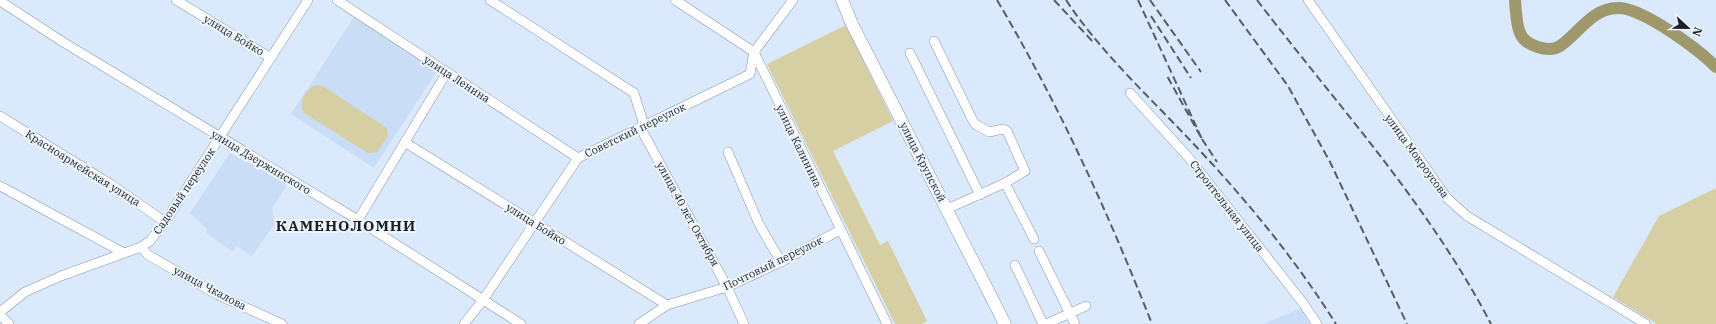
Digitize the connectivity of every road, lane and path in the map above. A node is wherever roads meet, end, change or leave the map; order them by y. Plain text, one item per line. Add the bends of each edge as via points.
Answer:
1 (176, 0) edge
2 (308, 0) edge
3 (337, 0) edge
4 (490, 0) edge
5 (675, 0) edge
6 (793, 0) edge
7 (842, 0) edge
8 (1308, 0) edge
9 (0, 1) edge
10 (934, 41) dead end
11 (754, 52) junction
12 (910, 53) dead end
13 (271, 58) junction
14 (447, 72) junction
15 (1130, 93) dead end
16 (0, 116) edge
17 (642, 126) junction
18 (220, 137) junction
19 (406, 143) junction
20 (728, 152) dead end
21 (578, 158) junction
22 (1005, 184) junction
23 (0, 186) edge
24 (980, 195) junction
25 (947, 209) junction
26 (358, 220) junction
27 (165, 222) junction
28 (534, 223) junction
29 (840, 230) junction
30 (1034, 239) dead end
31 (142, 247) junction
32 (1039, 251) dead end
33 (124, 253) junction
34 (781, 262) junction
35 (1015, 265) dead end
36 (727, 287) junction
37 (483, 300) junction
38 (667, 305) junction
39 (1086, 306) dead end
40 (0, 312) edge
41 (1069, 314) junction
42 (0, 316) edge
43 (10, 324) edge
44 (282, 324) edge
45 (464, 324) edge
46 (521, 324) edge
47 (639, 324) edge
48 (744, 324) edge
49 (887, 324) edge
50 (1005, 324) edge
51 (1045, 324) edge
52 (1075, 324) edge
53 (1317, 324) edge
54 (1646, 324) edge

1 - 13 street, улица Бойко
2 - 13 street, Садовый переулок
3 - 14 street, улица Ленина
4 - 17 street, улица 40 лет Октября via 634,92
5 - 11 street
6 - 11 street, Советский переулок
7 - 25 main road, улица Крупской
8 - 54 street, улица Мокроусова via 1447,198 1467,216
9 - 18 street, улица Дзержинского
10 - 22 street via 976,124 989,132 1003,129 1007,131 1025,171
11 - 17 street, Советский переулок via 750,74
11 - 29 street, улица Калинина
12 - 24 street
13 - 18 street, Садовый переулок
14 - 19 street
14 - 21 street, улица Ленина
15 - 53 street, Строительная улица via 1189,158
16 - 27 street, Красноармейская улица via 112,185
17 - 21 street, Советский переулок
17 - 36 street, улица 40 лет Октября
18 - 26 street, улица Дзержинского
18 - 27 street, Садовый переулок
19 - 26 street
19 - 28 street, улица Бойко
20 - 34 street via 759,224
21 - 28 street, Советский переулок
22 - 24 street
22 - 30 street
23 - 33 street
24 - 25 street
25 - 50 main road, улица Крупской
26 - 37 street, улица Дзержинского
27 - 31 street, Садовый переулок
28 - 37 street, Советский переулок
28 - 38 street, улица Бойко
29 - 34 street, Почтовый переулок
29 - 49 street, улица Калинина
31 - 33 street, Садовый переулок
31 - 44 street, улица Чкалова via 148,255 218,295
32 - 41 street
33 - 40 street, Садовый переулок via 25,292
34 - 36 street, Почтовый переулок
35 - 51 street
36 - 38 street, Почтовый переулок
36 - 48 street, улица 40 лет Октября
37 - 45 street, Советский переулок
37 - 46 street, улица Дзержинского
38 - 47 street, Почтовый переулок
39 - 41 street
41 - 51 street
41 - 52 street
42 - 43 street

